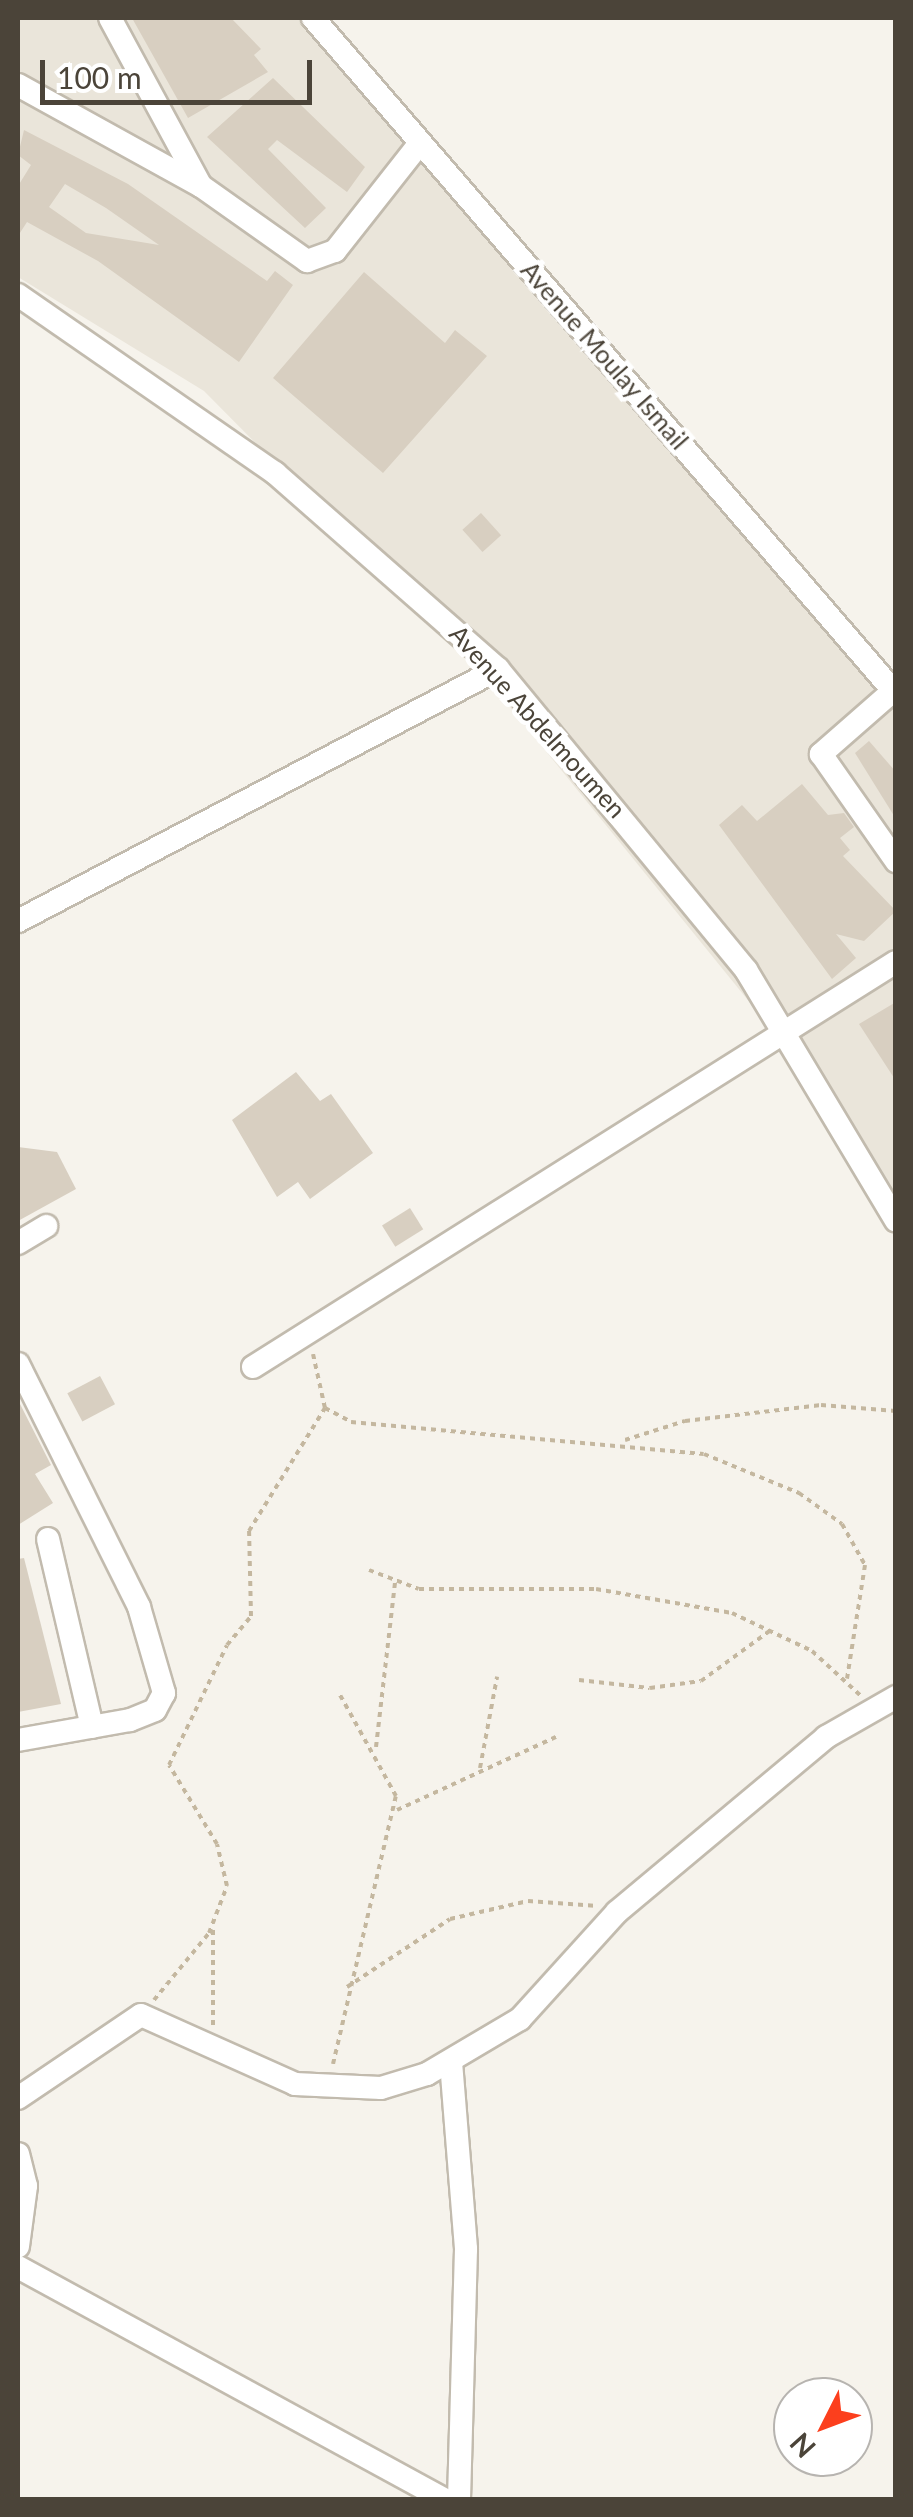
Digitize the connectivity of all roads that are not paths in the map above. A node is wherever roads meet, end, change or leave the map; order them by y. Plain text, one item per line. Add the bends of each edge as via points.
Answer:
1 (110, 18) edge
2 (314, 18) edge
3 (18, 85) edge
4 (420, 143) junction
5 (201, 186) junction
6 (18, 295) edge
7 (498, 669) junction
8 (894, 692) edge
9 (896, 861) edge
10 (18, 920) edge
11 (896, 962) edge
12 (787, 1033) junction
13 (896, 1220) edge
14 (46, 1226) dead end
15 (18, 1243) edge
16 (18, 1364) edge
17 (253, 1367) dead end
18 (48, 1538) dead end
19 (896, 1697) edge
20 (92, 1727) junction
21 (18, 1740) edge
22 (451, 2062) junction
23 (18, 2098) edge
24 (18, 2154) edge
25 (18, 2246) edge
26 (18, 2267) edge
27 (445, 2500) edge
28 (459, 2500) edge

1 - 5 street
2 - 4 street, Avenue Moulay Ismail
3 - 5 street
4 - 5 street via 335,251 316,262
4 - 8 street, Avenue Moulay Ismail
6 - 7 street, Avenue Abdelmoumen via 275,473
7 - 10 street
7 - 12 street, Avenue Abdelmoumen via 679,884
8 - 9 street via 820,754
11 - 12 street
12 - 13 street, Avenue Abdelmoumen
12 - 17 street
14 - 15 street
16 - 20 street via 139,1608 164,1684 151,1712
18 - 20 street
19 - 22 street via 869,1707 617,1912 543,2000
20 - 21 street
22 - 23 street via 404,2083 329,2088 209,2050 141,2016
22 - 28 street via 466,2250
24 - 25 street via 26,2186
26 - 27 street

